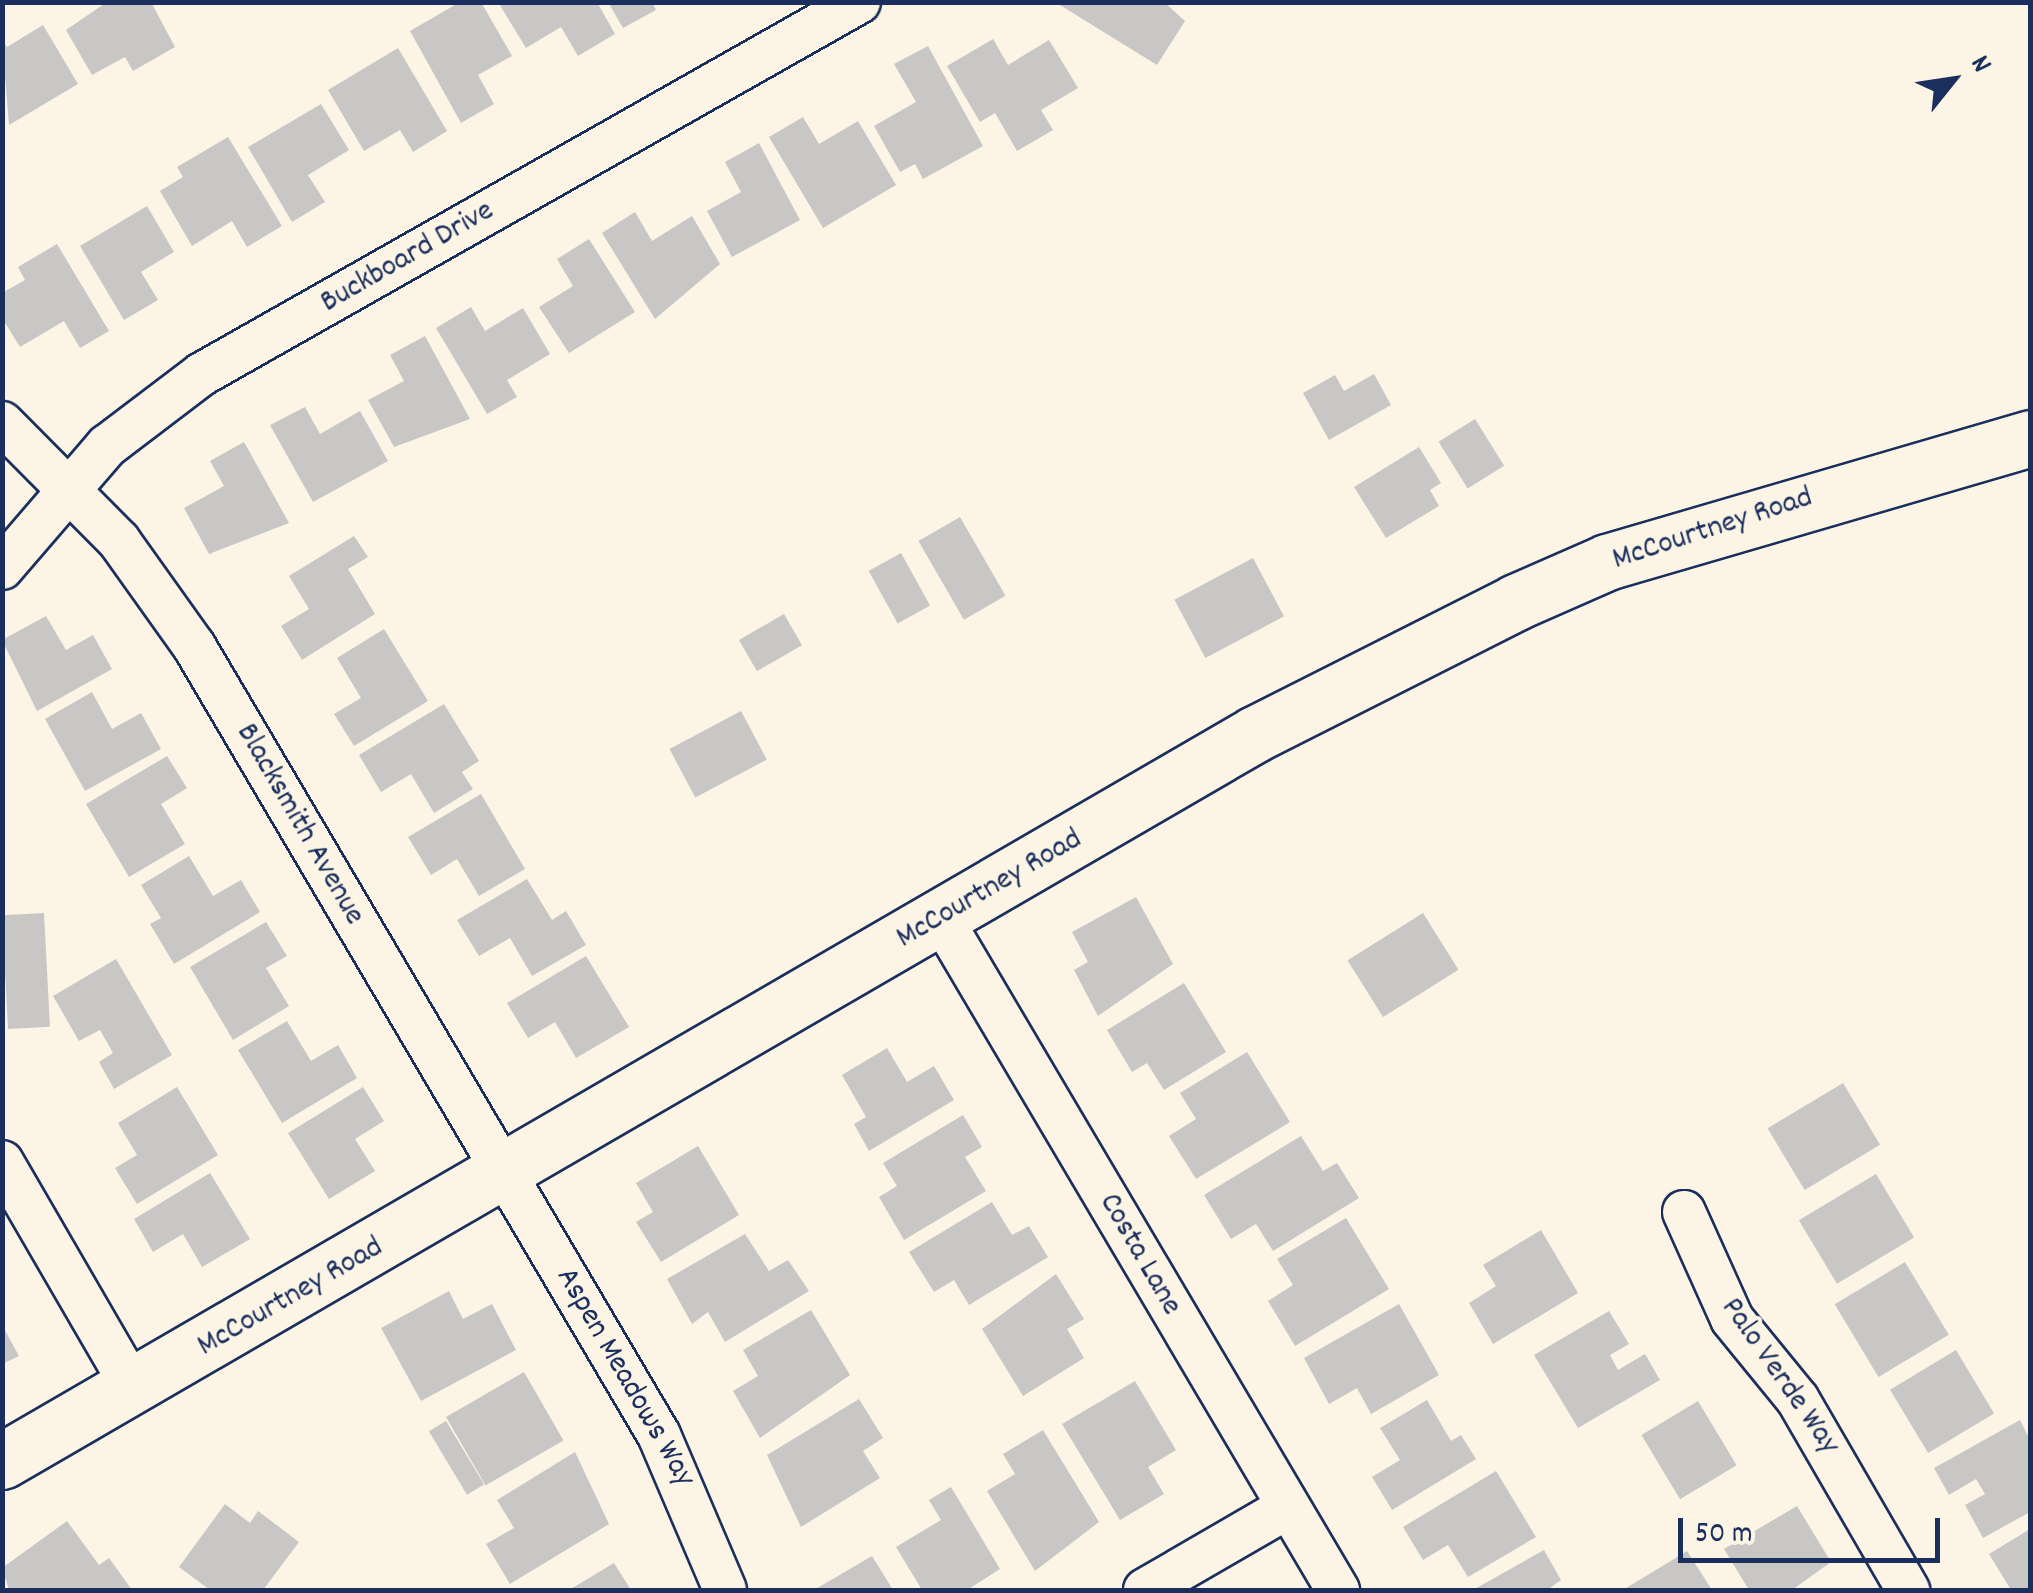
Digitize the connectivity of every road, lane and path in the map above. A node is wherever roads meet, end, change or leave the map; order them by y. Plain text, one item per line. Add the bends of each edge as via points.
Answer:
1 (859, 2) edge
2 (2, 423) edge
3 (2030, 438) edge
4 (69, 494) junction
5 (2, 568) edge
6 (942, 918) junction
7 (2, 1162) edge
8 (506, 1173) junction
9 (1684, 1212) dead end
10 (134, 1390) junction
11 (2, 1460) edge
12 (1288, 1508) junction
13 (725, 1590) edge
14 (1145, 1590) edge
15 (1338, 1590) edge
16 (1908, 1590) edge

1 - 4 street, Buckboard Drive via 202,374 106,446
2 - 4 street, Blacksmith Avenue
3 - 6 street, McCourtney Road via 1607,562 1516,602 1255,734
4 - 5 street, Buckboard Drive
4 - 8 street, Blacksmith Avenue via 119,541 194,646
6 - 8 street, McCourtney Road
6 - 12 street, Costa Lane
7 - 10 street
8 - 10 street, McCourtney Road
8 - 13 street, Aspen Meadows Way via 659,1435
9 - 16 street, Palo Verde Way via 1732,1319 1820,1433
10 - 11 street, McCourtney Road
12 - 14 street
12 - 15 street, Costa Lane

